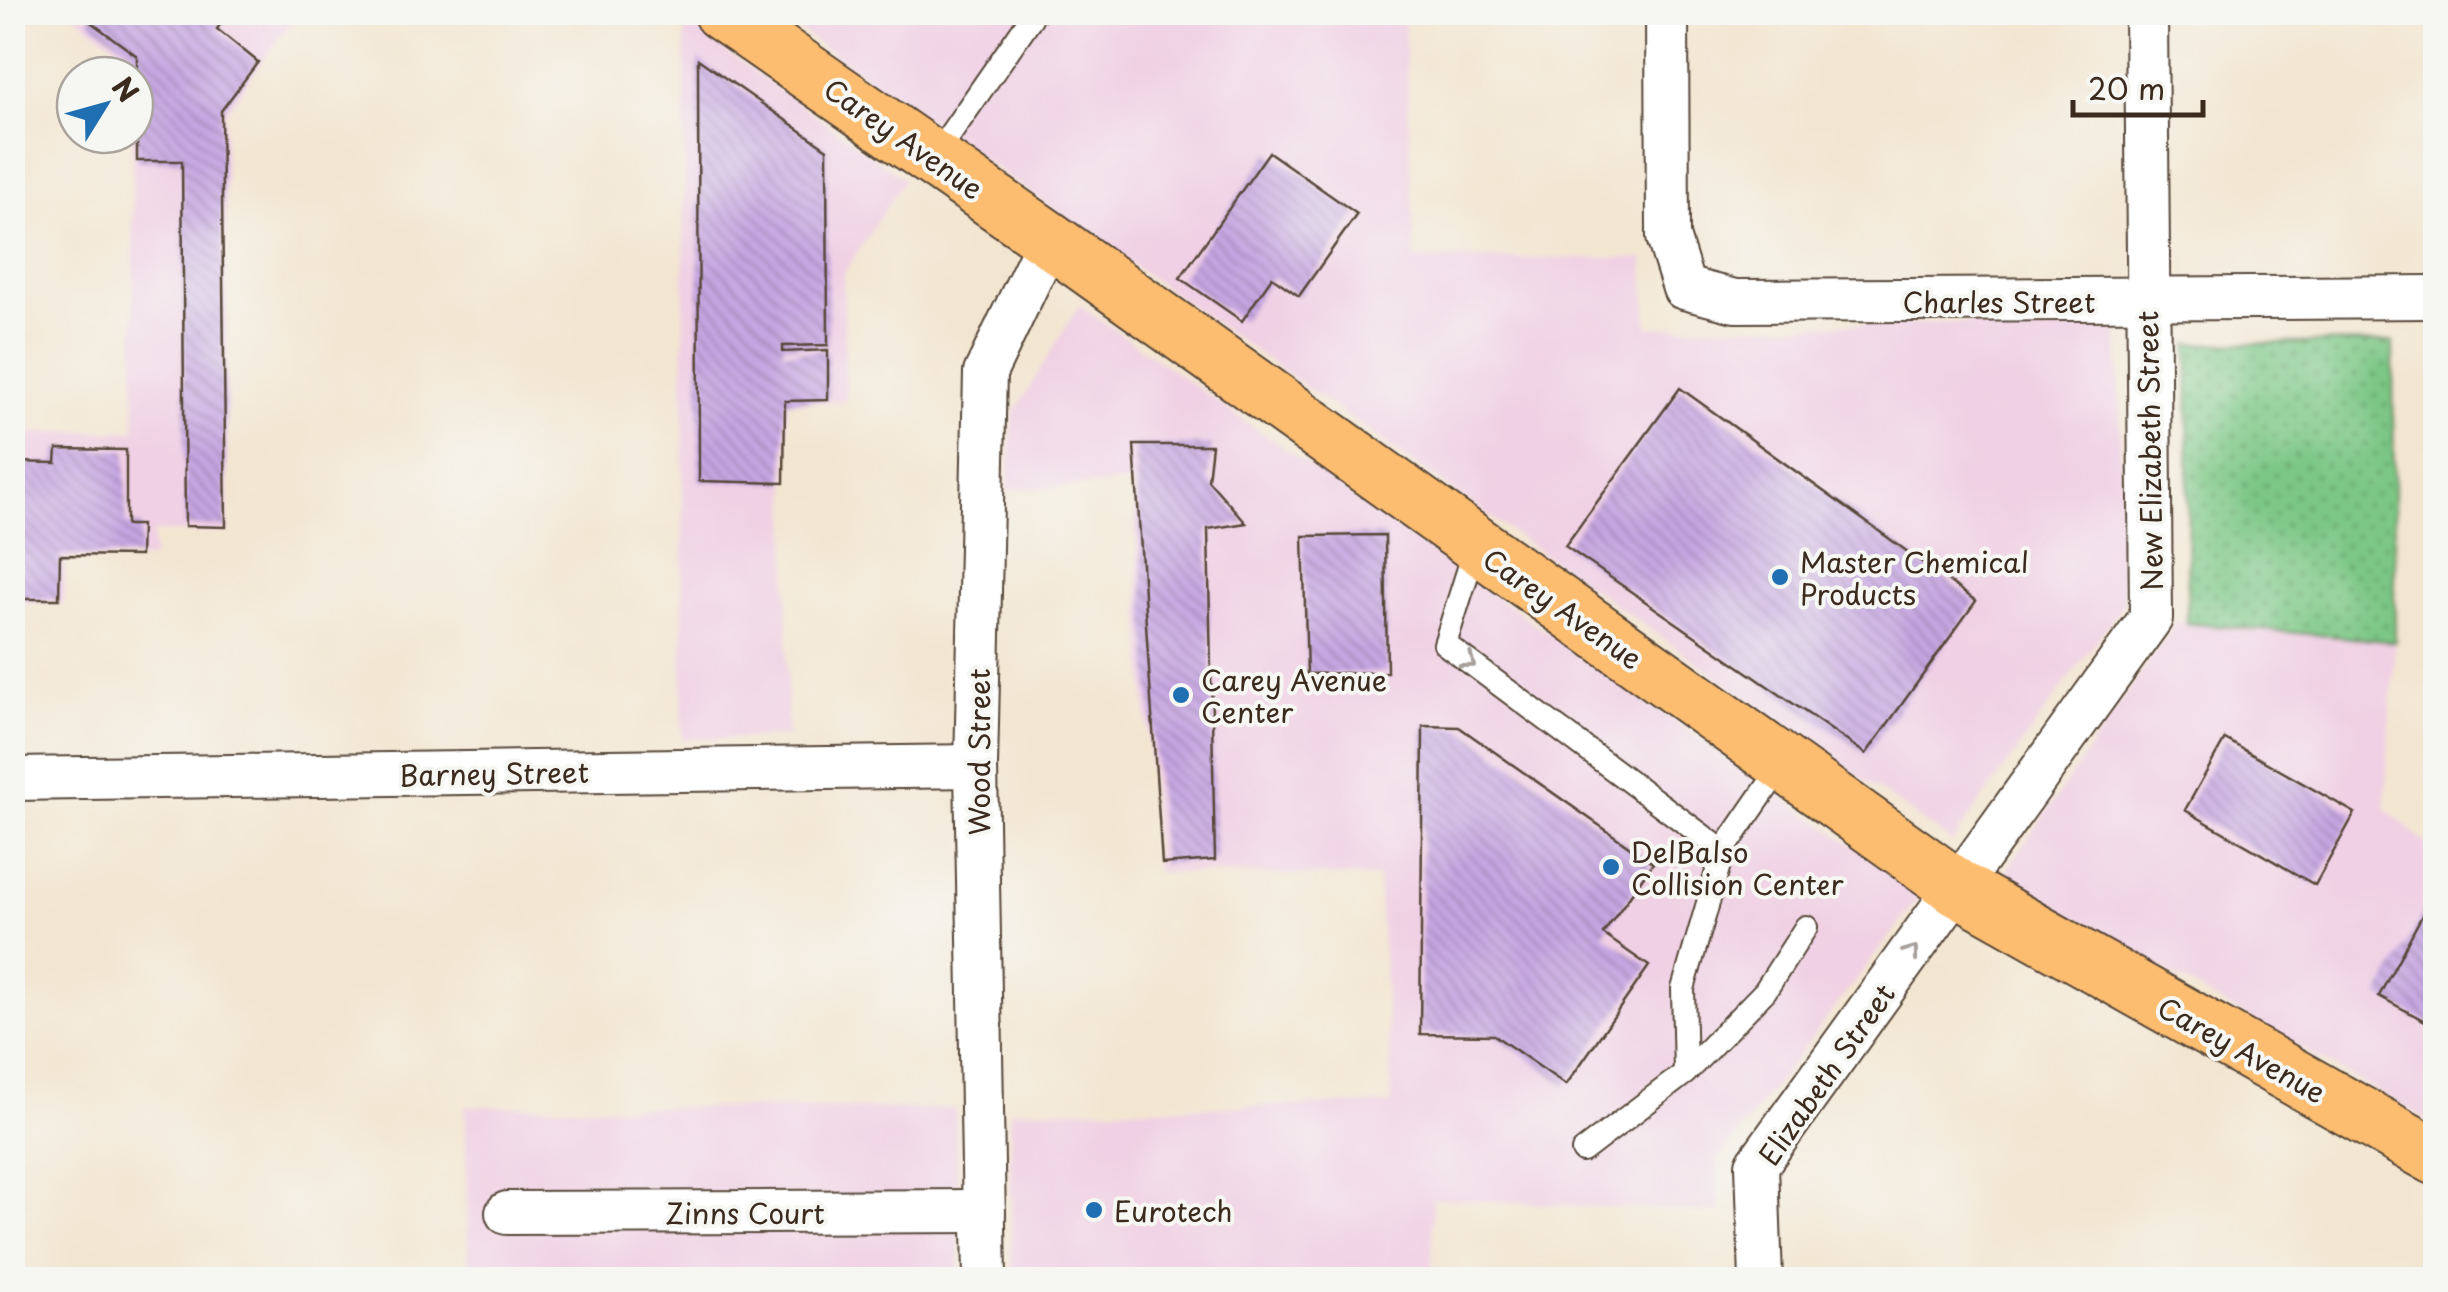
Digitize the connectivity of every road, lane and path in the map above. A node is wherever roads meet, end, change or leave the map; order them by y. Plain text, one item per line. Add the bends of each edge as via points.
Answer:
1 (721, 12) edge
2 (1035, 12) edge
3 (1668, 12) edge
4 (2146, 12) edge
5 (933, 159) junction
6 (1049, 239) junction
7 (2436, 297) edge
8 (2147, 301) junction
9 (1476, 546) junction
10 (1783, 764) junction
11 (976, 766) junction
12 (12, 780) edge
13 (1723, 851) junction
14 (1958, 888) junction
15 (1806, 927) dead end
16 (1685, 1073) junction
17 (1583, 1151) dead end
18 (2436, 1157) edge
19 (984, 1211) junction
20 (507, 1212) dead end
21 (985, 1280) edge
22 (1760, 1280) edge

1 - 5 main road, Carey Avenue
2 - 5 lane
3 - 8 street, Charles Street via 1668,237 1684,288 1735,301
4 - 8 street, New Elizabeth Street
5 - 6 main road, Carey Avenue
6 - 9 main road, Carey Avenue
6 - 11 street, Wood Street via 985,374
7 - 8 street, Charles Street
8 - 14 street, New Elizabeth Street via 2152,618
9 - 10 main road, Carey Avenue
9 -> 13 lane via 1446,644
10 - 13 lane
10 - 14 main road, Carey Avenue
11 - 12 street, Barney Street
11 - 19 street, Wood Street
13 - 16 lane via 1683,989
14 - 18 main road, Carey Avenue
22 -> 14 street, Elizabeth Street via 1757,1165
15 - 16 lane via 1765,991
16 - 17 lane
19 - 20 street, Zinns Court
19 - 21 street, Wood Street

